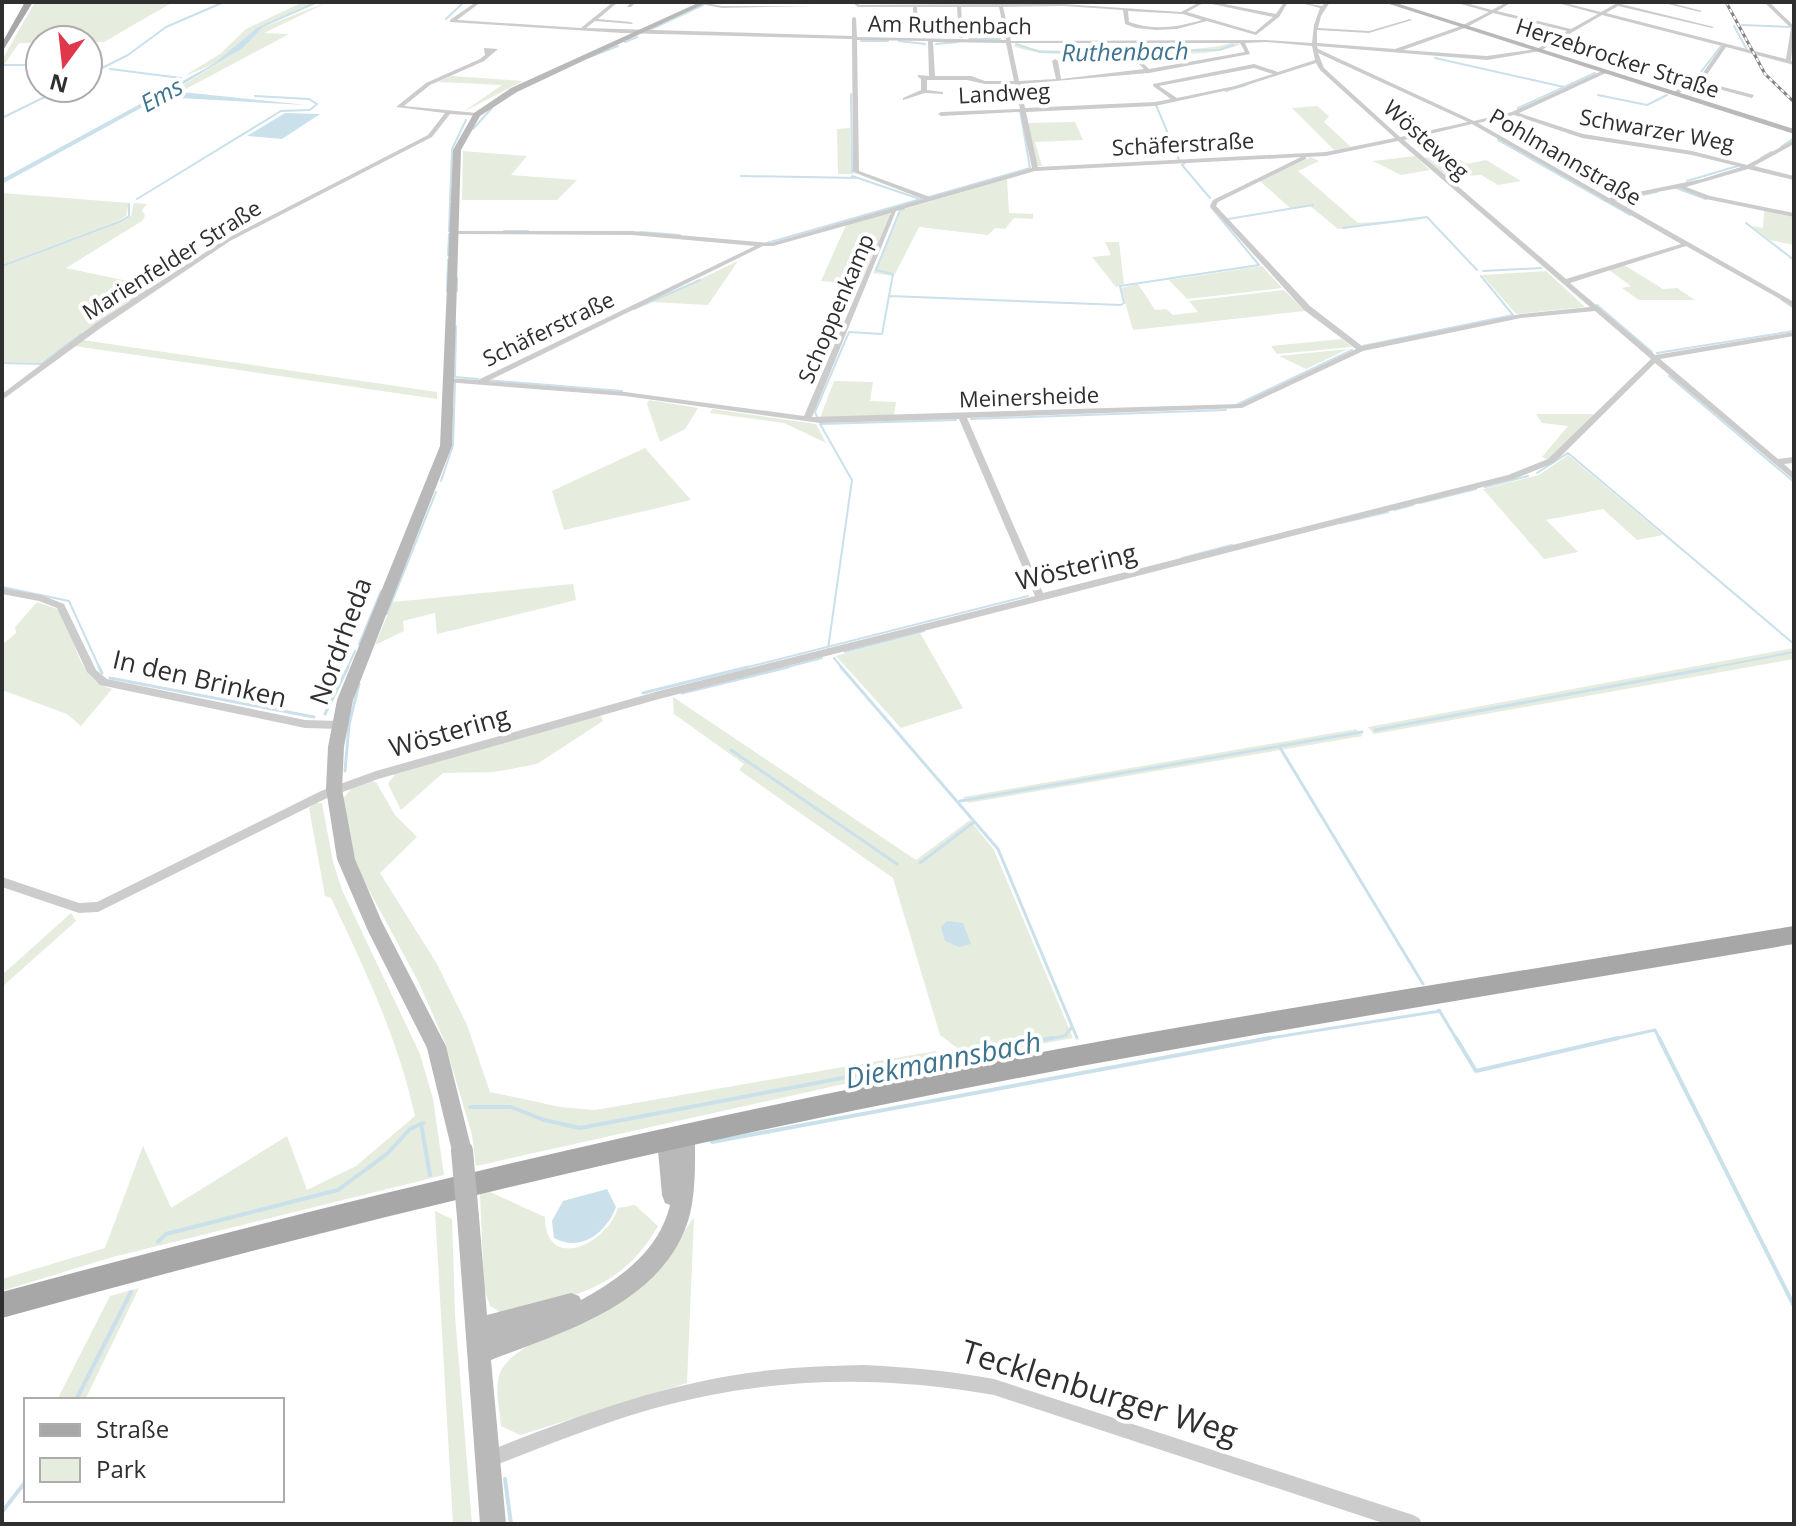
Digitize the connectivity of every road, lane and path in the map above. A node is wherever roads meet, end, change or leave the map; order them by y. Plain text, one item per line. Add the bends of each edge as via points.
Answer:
1 (29, 2) edge
2 (479, 2) edge
3 (616, 2) edge
4 (1156, 2) edge
5 (1205, 2) edge
6 (1286, 2) edge
7 (1299, 2) edge
8 (1328, 2) edge
9 (1386, 2) edge
10 (1456, 2) edge
11 (1510, 2) edge
12 (1556, 2) edge
13 (1662, 2) edge
14 (1766, 2) edge
15 (704, 3) edge
16 (1620, 3) edge
17 (854, 4) edge
18 (930, 4) edge
19 (1000, 4) edge
20 (959, 5) junction
21 (811, 6) dead end
22 (915, 6) junction
23 (1322, 7) junction
24 (1125, 9) junction
25 (1701, 9) edge
26 (1250, 11) junction
27 (1492, 11) junction
28 (1160, 12) junction
29 (1185, 13) junction
30 (1601, 15) junction
31 (1277, 16) junction
32 (854, 18) dead end
33 (1240, 18) dead end
34 (594, 20) junction
35 (1206, 20) junction
36 (1410, 20) dead end
37 (631, 23) dead end
38 (1128, 24) junction
39 (1463, 27) junction
40 (1712, 27) junction
41 (1793, 28) edge
42 (1088, 29) dead end
43 (1317, 29) junction
44 (581, 30) junction
45 (1049, 30) dead end
46 (1572, 31) junction
47 (916, 33) dead end
48 (640, 34) junction
49 (961, 37) dead end
50 (854, 38) junction
51 (930, 40) junction
52 (1128, 41) junction
53 (1242, 41) junction
54 (1709, 41) junction
55 (1008, 42) junction
56 (1052, 42) junction
57 (1092, 42) junction
58 (1725, 45) junction
59 (1314, 48) junction
60 (2, 50) edge
61 (1538, 50) junction
62 (1393, 54) junction
63 (488, 56) dead end
64 (1135, 57) dead end
65 (1055, 61) dead end
66 (1317, 61) junction
67 (1791, 62) edge
68 (1149, 71) junction
69 (1604, 72) junction
70 (1277, 73) junction
71 (932, 76) junction
72 (1059, 80) junction
73 (1016, 81) junction
74 (1697, 82) junction
75 (924, 91) junction
76 (941, 93) dead end
77 (1063, 93) dead end
78 (1674, 94) junction
79 (1752, 96) dead end
80 (905, 99) dead end
81 (1175, 99) junction
82 (1069, 106) junction
83 (1021, 108) junction
84 (1514, 113) junction
85 (447, 114) junction
86 (941, 114) dead end
87 (477, 115) junction
88 (1472, 122) junction
89 (1794, 132) edge
90 (1399, 137) junction
91 (1794, 142) edge
92 (1306, 155) junction
93 (1750, 165) junction
94 (1035, 169) junction
95 (1794, 178) edge
96 (1679, 186) junction
97 (929, 199) junction
98 (1606, 200) junction
99 (892, 210) junction
100 (1794, 215) edge
101 (453, 232) junction
102 (1687, 244) junction
103 (760, 246) junction
104 (1565, 282) junction
105 (1794, 305) edge
106 (1596, 309) junction
107 (1794, 334) edge
108 (1361, 349) junction
109 (1656, 360) junction
110 (448, 380) junction
111 (480, 382) junction
112 (2, 398) edge
113 (962, 416) junction
114 (807, 420) junction
115 (1794, 460) edge
116 (1777, 462) junction
117 (1794, 477) edge
118 (2, 591) edge
119 (1040, 597) junction
120 (339, 725) junction
121 (334, 789) junction
122 (2, 882) edge
123 (1794, 935) edge
124 (676, 1137) junction
125 (2, 1305) edge
126 (477, 1341) junction
127 (485, 1461) junction
128 (493, 1524) edge
129 (1413, 1524) edge

1 - 60 main road
2 - 44 street, Am Ruthenbach via 452,21
3 - 34 street
4 - 28 street
5 - 26 street
5 - 29 street
6 - 31 street
7 - 23 street
8 - 23 street
9 - 39 main road, Herzebrocker Straße
10 - 27 street
11 - 27 street
12 - 30 street
13 - 25 street
14 - 41 street
15 - 21 street
15 - 48 main road, Nordrheda
16 - 30 street
16 - 40 street
17 - 22 street
18 - 20 street
18 - 22 street
19 - 20 street
19 - 24 street
19 - 55 street
20 - 49 street
22 - 47 street
23 - 43 street
24 - 28 street
24 - 38 street
25 - 40 street
26 - 31 street
26 - 33 street
27 - 39 street
27 - 46 street
28 - 29 street
29 - 35 street
30 - 46 street
30 - 54 street
31 - 35 street via 1252,34
32 - 50 street
34 - 37 street
34 - 44 street
35 - 38 street via 1179,29
36 - 43 street via 1369,32
38 - 52 street
39 - 61 main road, Herzebrocker Straße
39 - 62 street
40 - 54 street via 1718,37
41 - 67 street
42 - 57 street
43 - 59 street
44 - 48 street, Am Ruthenbach
45 - 56 street
46 - 61 street
48 - 50 street, Am Ruthenbach
48 - 87 main road, Nordrheda via 525,84
50 - 51 street, Am Ruthenbach
50 - 97 street via 856,172
51 - 55 street, Am Ruthenbach
51 - 71 street
52 - 53 street, Am Ruthenbach
52 - 57 street, Am Ruthenbach
53 - 59 street, Am Ruthenbach
53 - 68 street via 1248,53
54 - 58 street
55 - 56 street, Am Ruthenbach
55 - 73 street
56 - 57 street, Am Ruthenbach
58 - 67 street
58 - 74 street
59 - 62 street, Am Ruthenbach
59 - 66 street
59 - 88 street, Pohlmannstraße
61 - 62 street, Am Ruthenbach via 1487,58
61 - 69 main road, Herzebrocker Straße
63 - 85 street via 428,84 399,107
64 - 68 street
65 - 72 street
66 - 70 street, Landweg
66 - 90 street, Wösteweg
68 - 72 street
69 - 78 main road, Herzebrocker Straße
69 - 84 street, Schäferstraße
70 - 81 street, Landweg
70 - 81 street via 1254,66 1155,85
71 - 73 street
71 - 75 street via 924,78
72 - 73 street
73 - 83 street
74 - 78 street
74 - 79 street
75 - 76 street
75 - 80 street
77 - 82 street, Landweg
78 - 89 main road, Herzebrocker Straße
81 - 82 street, Landweg
82 - 83 street, Landweg
83 - 86 street, Landweg
83 - 94 street
84 - 88 street, Schäferstraße
84 - 93 street, Schwarzer Weg via 1582,136
85 - 87 street
85 - 112 street, Marienfelder Straße via 430,136 228,240 99,325
87 - 101 main road, Nordrheda via 457,150
88 - 90 street, Schäferstraße
88 - 98 street, Pohlmannstraße
90 - 92 street, Schäferstraße
90 - 104 street, Wösteweg
91 - 93 street
92 - 94 street, Schäferstraße
92 - 108 street via 1213,206 1307,308
93 - 95 street, Schwarzer Weg
93 - 96 street
94 - 97 street, Schäferstraße
96 - 98 street
96 - 100 street via 1708,198
97 - 99 street, Schäferstraße
98 - 102 street, Pohlmannstraße
99 - 103 street, Schäferstraße
99 - 114 street, Schoppenkamp
101 - 103 street, Schäferstraße via 632,233
101 - 110 main road, Nordrheda
102 - 104 street
102 - 105 street, Pohlmannstraße
103 - 111 street, Schäferstraße
104 - 106 street, Wösteweg
106 - 108 street, Meinersheide via 1521,316
106 - 109 street, Wösteweg
107 - 109 street
108 - 113 street, Meinersheide via 1242,406
109 - 116 street, Wösteweg
109 - 119 street, Wöstering via 1551,461 1529,471
110 - 111 street, Meinersheide
110 - 120 main road, Nordrheda via 444,454 354,673
111 - 114 street, Meinersheide via 625,394
113 - 114 street, Meinersheide
113 - 119 street
115 - 116 street
116 - 117 street, Wösteweg
118 - 120 street, In den Brinken via 61,606 92,672 104,682 305,724
119 - 121 street, Wöstering via 659,695
120 - 121 main road, Nordrheda
121 - 122 street, Wöstering via 98,907 79,908
121 - 126 main road, Nordrheda, bridge via 350,872 436,1046 462,1151
123 - 124 main road via 955,1079
124 - 125 main road via 337,1215
124 - 126 main road via 683,1189 676,1225 645,1273 610,1297
126 - 127 main road
127 - 128 main road
127 - 129 street, Tecklenburger Weg via 686,1392 803,1375 880,1371 994,1387

